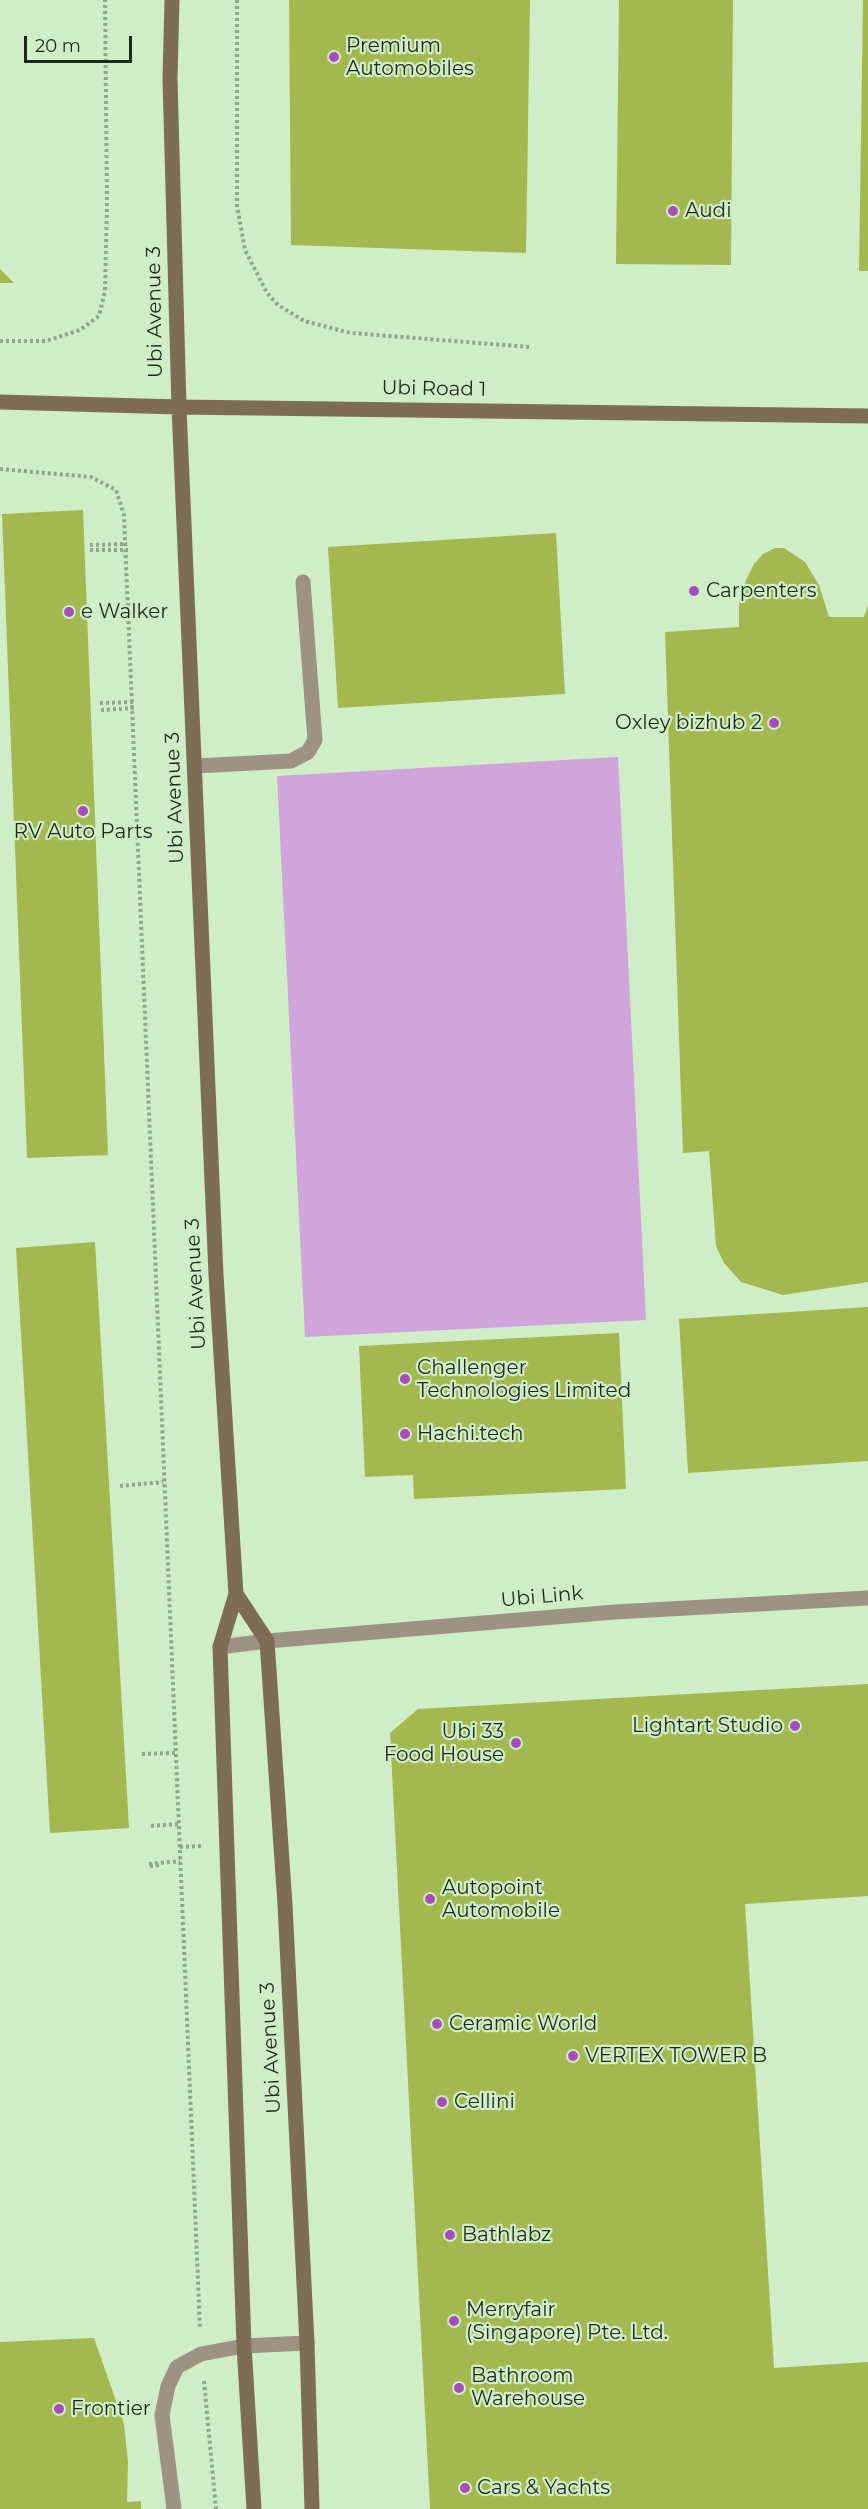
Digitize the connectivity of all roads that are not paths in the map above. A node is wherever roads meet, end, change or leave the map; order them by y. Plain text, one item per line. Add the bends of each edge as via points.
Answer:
1 (172, 0) edge
2 (0, 402) edge
3 (179, 408) junction
4 (868, 416) edge
5 (303, 582) dead end
6 (195, 766) junction
7 (236, 1594) junction
8 (868, 1598) edge
9 (267, 1641) junction
10 (220, 1647) junction
11 (308, 2343) junction
12 (244, 2346) junction
13 (174, 2509) edge
14 (254, 2509) edge
15 (312, 2509) edge

1 - 3 street, Ubi Avenue 3 via 170,79
2 - 3 street, Ubi Road 1
3 - 4 street, Ubi Road 1
3 - 6 street, Ubi Avenue 3
5 - 6 street via 315,740 308,753 291,761
6 - 7 street, Ubi Avenue 3 via 216,1275
7 - 9 street, Ubi Avenue 3
7 - 10 street, Ubi Avenue 3
8 - 9 street, Ubi Link via 615,1612
9 - 10 street, Ubi Link
9 - 11 street, Ubi Avenue 3
10 - 12 street, Ubi Avenue 3
11 - 12 street
11 - 15 street, Ubi Avenue 3
12 - 13 street via 201,2354 177,2367 168,2386 162,2415
12 - 14 street, Ubi Avenue 3

